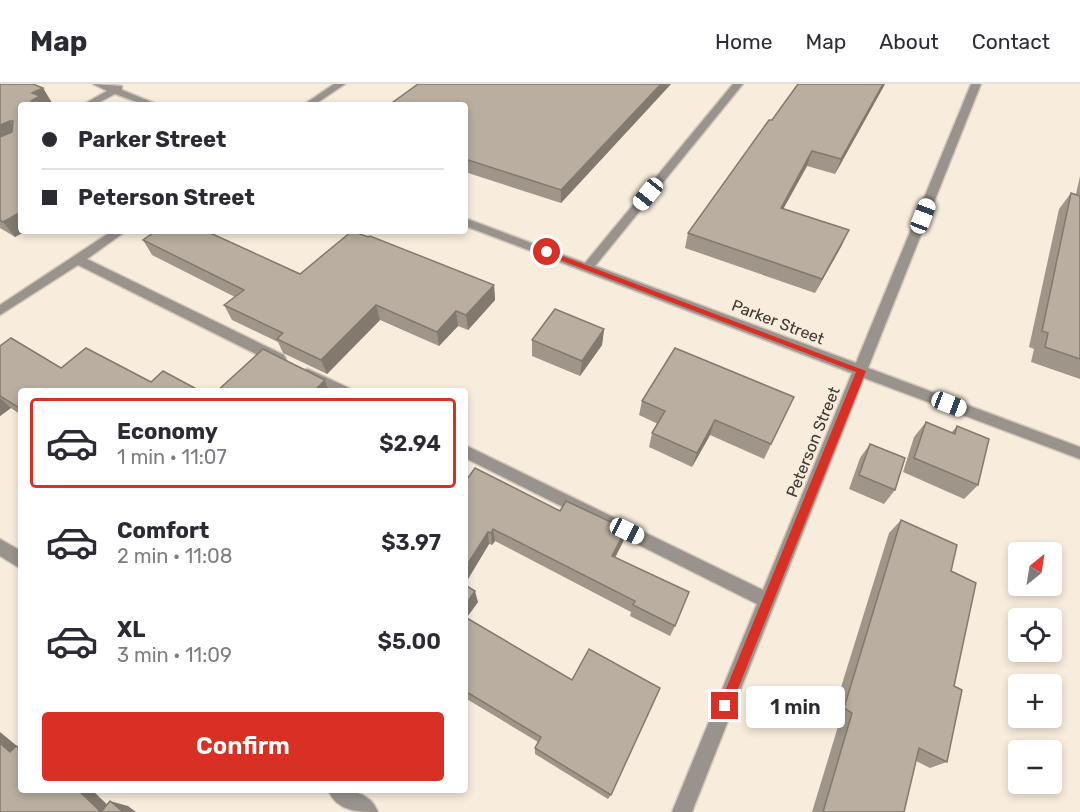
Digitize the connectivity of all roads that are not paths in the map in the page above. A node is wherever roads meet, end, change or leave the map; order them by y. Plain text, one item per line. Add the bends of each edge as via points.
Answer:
1 (98, 84) edge
2 (126, 84) edge
3 (340, 84) edge
4 (738, 84) edge
5 (976, 84) edge
6 (115, 90) junction
7 (93, 102) edge
8 (146, 102) edge
9 (313, 102) edge
10 (468, 223) edge
11 (116, 234) edge
12 (77, 260) junction
13 (587, 268) junction
14 (0, 311) edge
15 (862, 371) junction
16 (336, 388) edge
17 (468, 452) edge
18 (1080, 453) edge
19 (0, 546) edge
20 (18, 559) edge
21 (768, 601) junction
22 (342, 793) edge
23 (368, 812) edge
24 (682, 812) edge

1 - 6 street
2 - 6 street
3 - 9 street
4 - 13 street
5 - 15 street, Peterson Street
6 - 7 street
6 - 8 street
10 - 13 street, Parker Street
11 - 12 street
12 - 14 street
12 - 16 street
13 - 15 street, Parker Street
15 - 18 street, Parker Street
15 - 21 street, Peterson Street
17 - 21 street
19 - 20 street
21 - 24 street, Peterson Street
22 - 23 street

